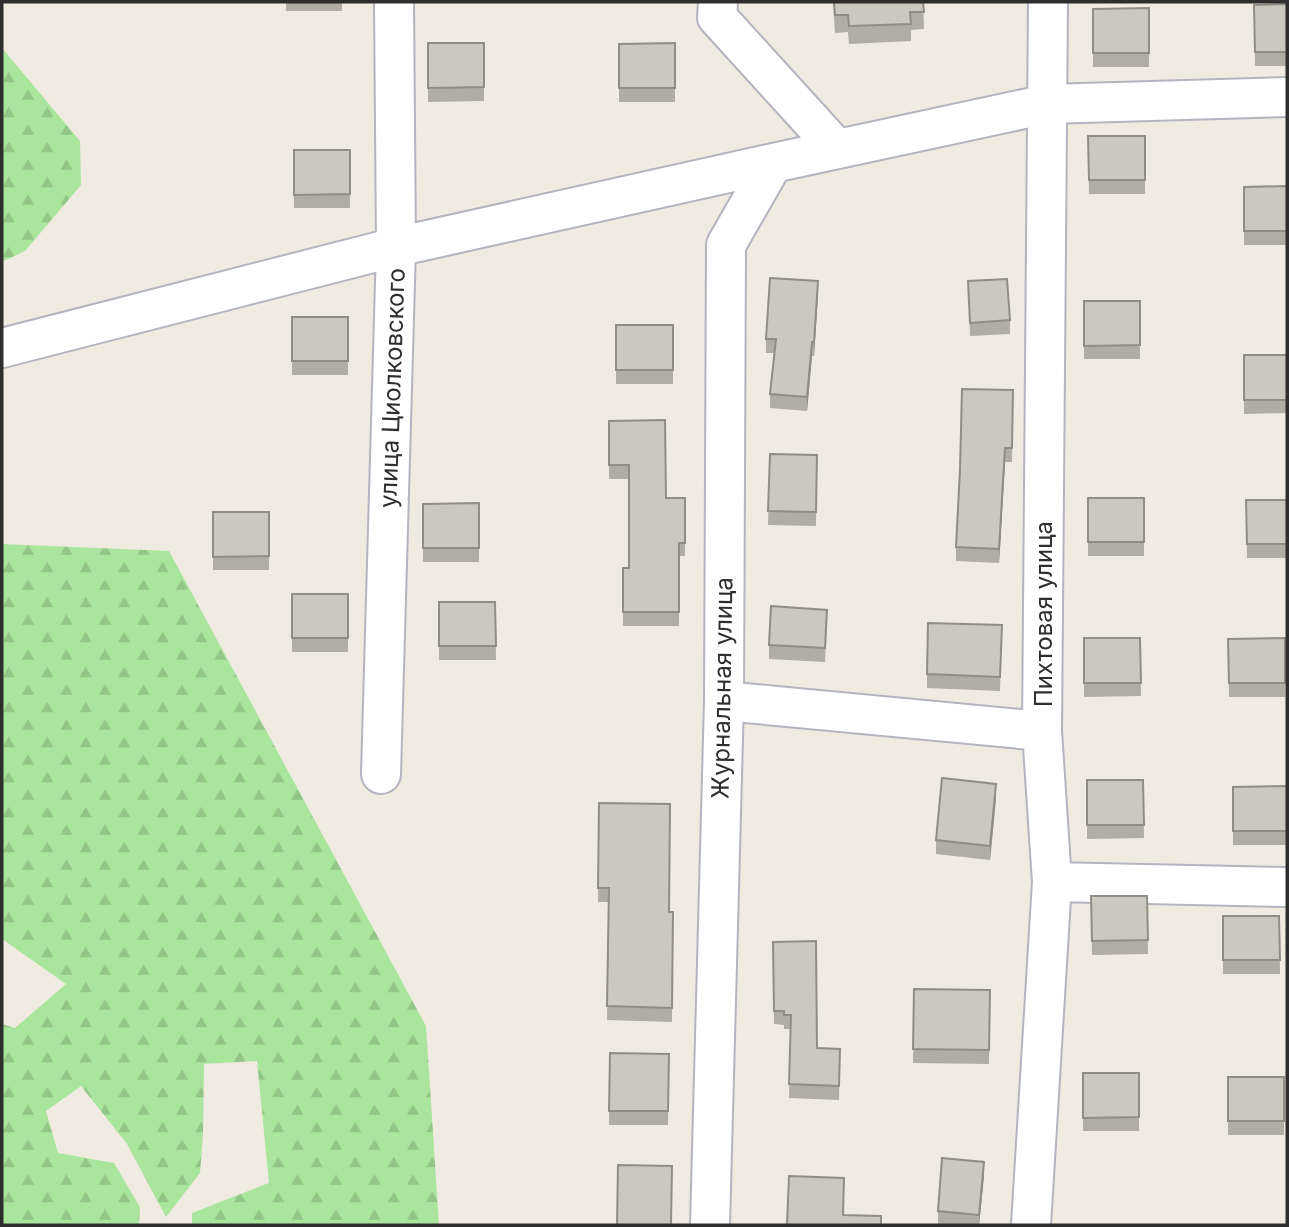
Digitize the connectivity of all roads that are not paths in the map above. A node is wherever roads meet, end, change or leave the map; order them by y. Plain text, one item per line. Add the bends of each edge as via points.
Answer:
1 (394, 2) edge
2 (718, 2) edge
3 (1048, 2) edge
4 (1287, 97) edge
5 (1047, 104) junction
6 (837, 149) junction
7 (773, 163) junction
8 (396, 247) junction
9 (2, 348) edge
10 (723, 701) junction
11 (1042, 731) junction
12 (381, 774) dead end
13 (1052, 882) junction
14 (1287, 887) edge
15 (710, 1225) edge
16 (1031, 1225) edge

1 - 8 street, улица Циолковского
2 - 6 street via 717,17
3 - 5 street, Пихтовая улица
4 - 5 street
5 - 6 street
5 - 11 street, Пихтовая улица
6 - 7 street
7 - 8 street
7 - 10 street, Журнальная улица via 726,245
8 - 9 street
8 - 12 street, улица Циолковского
10 - 11 street
10 - 15 street, Журнальная улица
11 - 13 street, Пихтовая улица
13 - 14 street
13 - 16 street, Пихтовая улица

